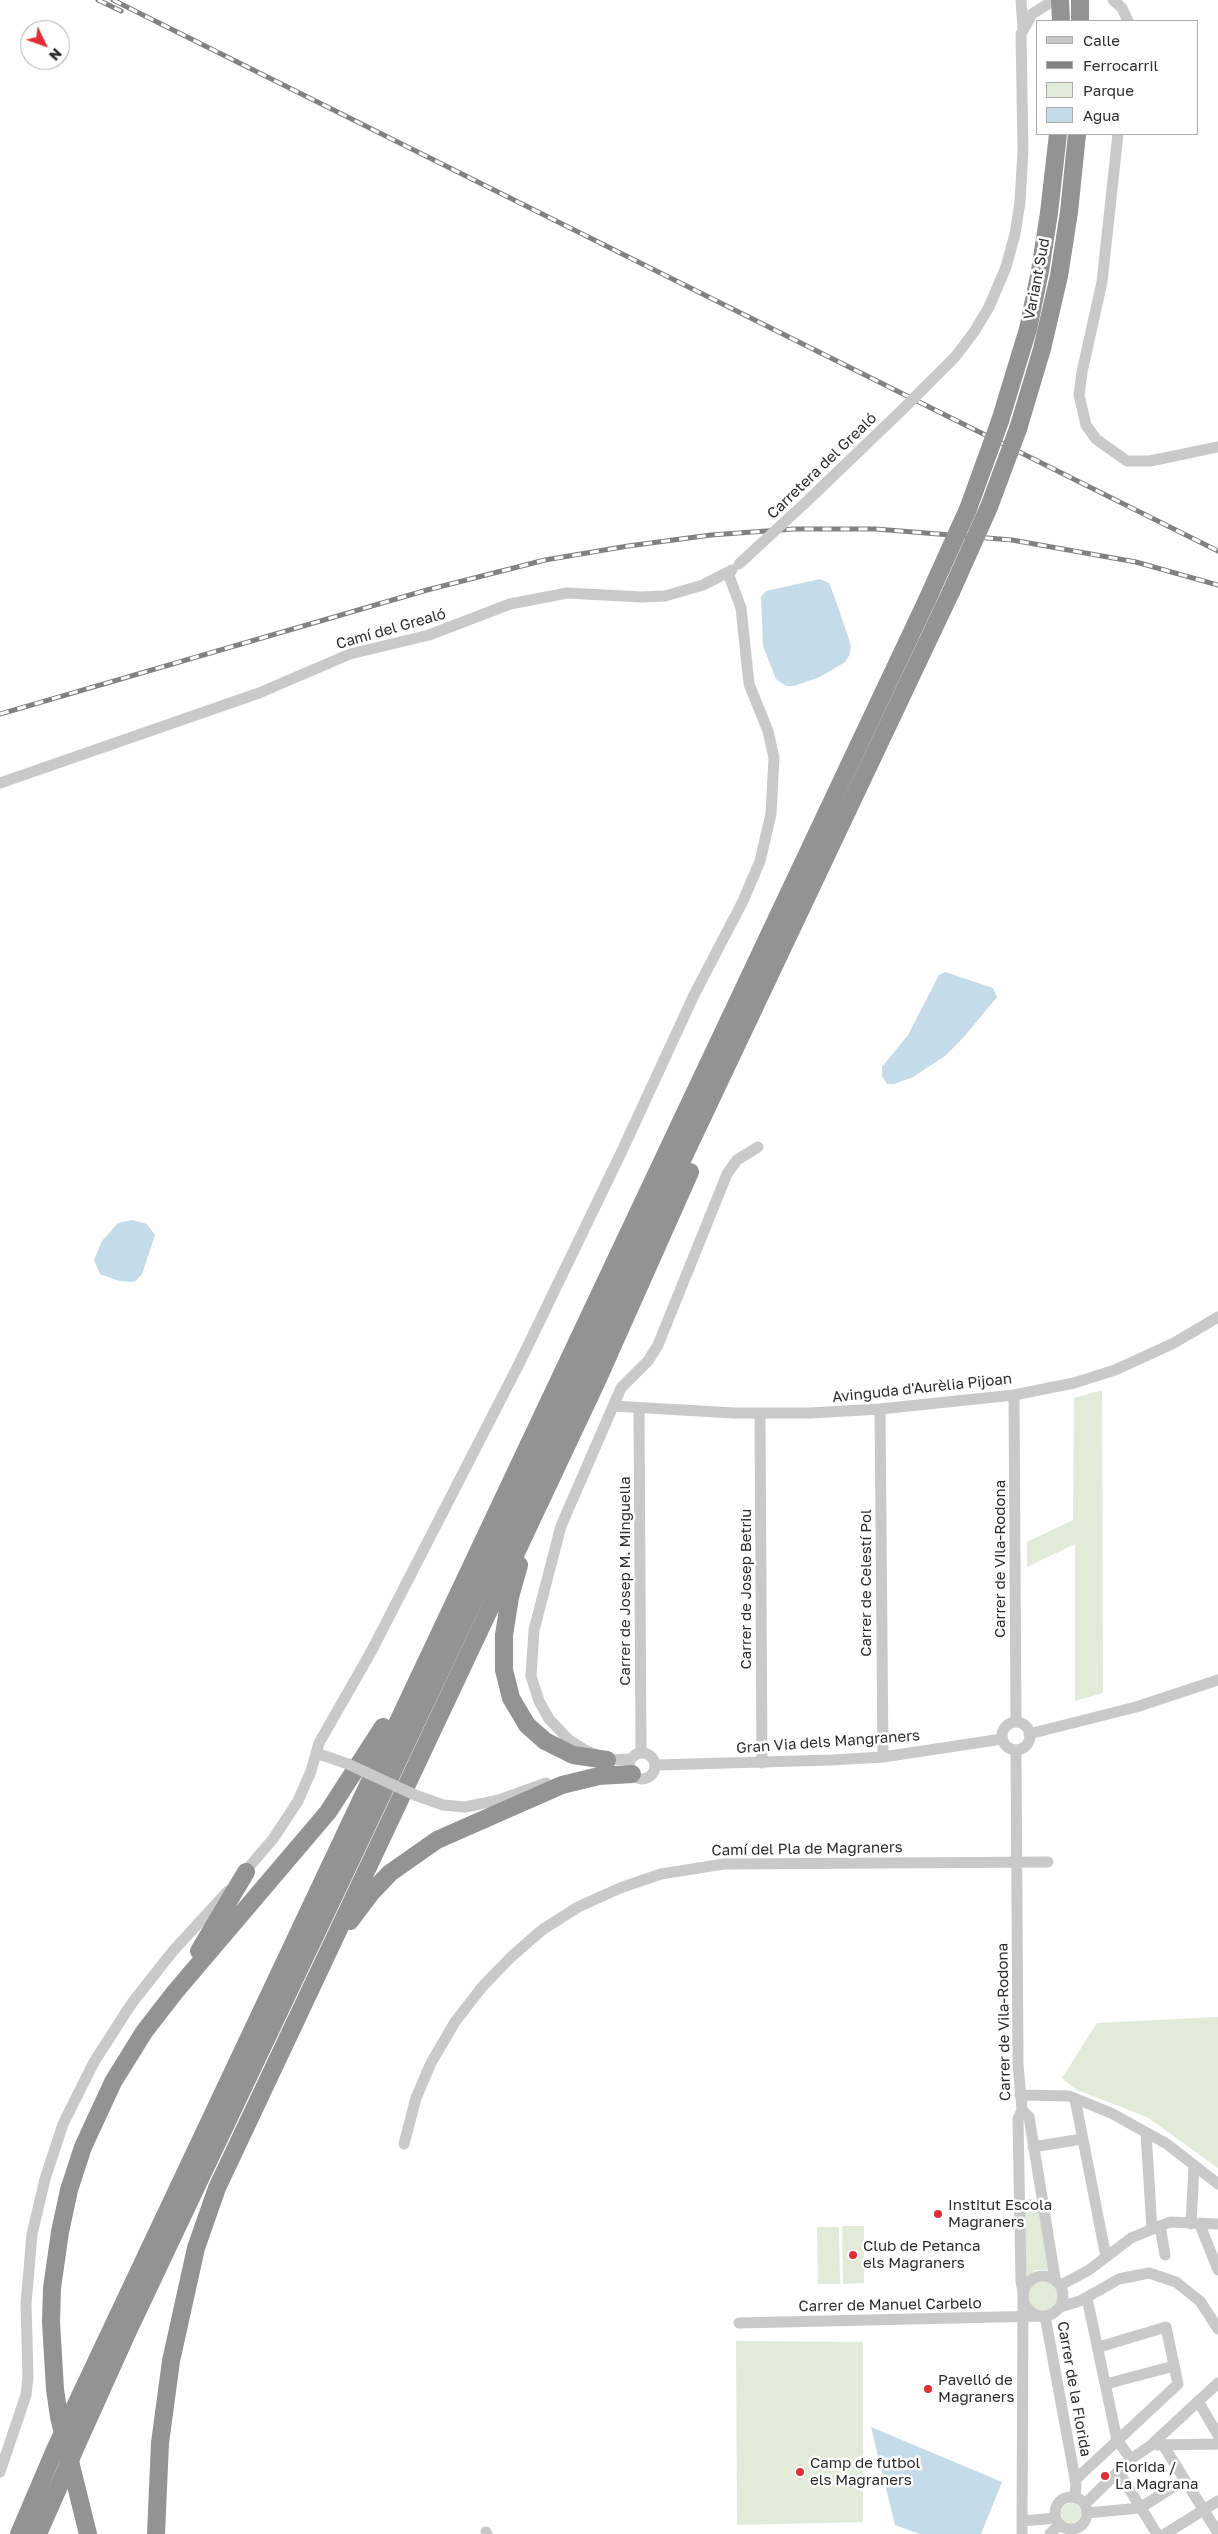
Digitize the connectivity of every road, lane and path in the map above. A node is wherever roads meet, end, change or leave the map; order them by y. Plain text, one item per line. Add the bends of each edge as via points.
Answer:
1 (1021, 0) edge
2 (1080, 0) edge
3 (1113, 0) edge
4 (1054, 2) edge
5 (1061, 20) edge
6 (1080, 20) edge
7 (1128, 20) edge
8 (1023, 29) junction
9 (1058, 135) edge
10 (1077, 135) edge
11 (1118, 135) edge
12 (1218, 447) edge
13 (739, 564) joint
14 (728, 573) junction
15 (0, 782) edge
16 (830, 846) junction
17 (758, 1147) dead end
18 (631, 1304) junction
19 (1218, 1317) edge
20 (1014, 1395) junction
21 (613, 1406) junction
22 (640, 1409) junction
23 (880, 1409) junction
24 (760, 1414) junction
25 (466, 1576) junction
26 (1218, 1680) edge
27 (1016, 1722) junction
28 (1029, 1734) junction
29 (1002, 1739) junction
30 (1016, 1750) junction
31 (641, 1752) junction
32 (316, 1753) junction
33 (883, 1756) junction
34 (607, 1760) junction
35 (762, 1763) junction
36 (655, 1765) junction
37 (630, 1766) junction
38 (1017, 1862) junction
39 (1048, 1862) dead end
40 (246, 1872) junction
41 (175, 1992) junction
42 (283, 2044) junction
43 (1020, 2095) junction
44 (1075, 2099) junction
45 (1022, 2110) junction
46 (1146, 2132) junction
47 (1082, 2139) junction
48 (404, 2144) dead end
49 (1033, 2147) junction
50 (1194, 2166) junction
51 (1218, 2184) edge
52 (1044, 2208) junction
53 (1020, 2210) junction
54 (1195, 2224) junction
55 (1218, 2224) edge
56 (1156, 2227) junction
57 (1165, 2255) dead end
58 (1106, 2257) junction
59 (1218, 2270) edge
60 (1058, 2282) junction
61 (1023, 2295) junction
62 (1087, 2298) junction
63 (1060, 2307) junction
64 (1043, 2316) junction
65 (1023, 2317) junction
66 (739, 2323) dead end
67 (1218, 2329) edge
68 (1099, 2348) junction
69 (1174, 2366) junction
70 (1218, 2383) edge
71 (1106, 2384) junction
72 (1198, 2401) junction
73 (1218, 2435) edge
74 (1116, 2440) junction
75 (1218, 2444) edge
76 (1163, 2445) junction
77 (1150, 2446) junction
78 (1131, 2459) junction
79 (0, 2472) edge
80 (1118, 2472) junction
81 (1075, 2480) junction
82 (1184, 2480) junction
83 (1218, 2500) edge
84 (1082, 2505) junction
85 (1140, 2508) junction
86 (1203, 2510) junction
87 (1022, 2521) junction
88 (1058, 2521) junction
89 (1082, 2530) edge
90 (1218, 2533) edge
91 (19, 2534) edge
92 (38, 2534) edge
93 (88, 2534) edge
94 (156, 2534) edge
95 (1022, 2534) edge
96 (1050, 2534) edge
97 (1157, 2534) edge
98 (1164, 2534) edge

1 - 8 street, Carretera del Grealó
2 - 6 highway
3 - 7 street via 1122,8
4 - 5 highway
4 - 8 street via 1032,14
8 - 13 street, Carretera del Grealó, bridge via 1023,151 1019,216 996,292 978,326 955,357 902,410
9 - 25 highway, Variant Sud, bridge via 1050,214 1018,364 971,501
10 - 16 highway, bridge via 1058,276 1042,349 1018,429 989,507 951,592
11 - 12 street via 1102,282 1079,394 1086,425 1096,439 1127,461 1150,461
13 - 14 street, Camí del Grealó
14 - 15 street, Camí del Grealó via 703,585 665,596 568,593 510,604 436,633 350,654 259,693
14 - 32 street via 741,608 749,684 768,731 774,758 771,814 760,861 557,1287 401,1595 321,1738
16 - 18 highway via 827,868
16 - 92 highway, bridge via 132,2322
17 - 21 street via 737,1160 727,1174 658,1346 648,1361 624,1384
18 - 34 highway via 619,1342 526,1547 512,1590 504,1634 503,1659 508,1689 527,1724 544,1741 558,1749 582,1757
18 - 42 highway
19 - 20 street, Avinguda d'Aurèlia Pijoan via 1174,1343 1115,1370 1074,1383
20 - 23 street, Avinguda d'Aurèlia Pijoan
20 - 27 street, Carrer de Vila-Rodona
21 - 22 street, Avinguda d'Aurèlia Pijoan
21 - 34 street via 556,1540 534,1630 531,1661 534,1688 549,1719 579,1747
22 - 24 street, Avinguda d'Aurèlia Pijoan
22 - 31 street, Carrer de Josep M. Minguella
23 - 24 street, Avinguda d'Aurèlia Pijoan
23 - 33 street, Carrer de Celestí Pol
24 - 35 street, Carrer de Josep Betriu
25 - 41 highway via 452,1590 388,1717 345,1788 286,1864
25 - 91 highway, Variant Sud, bridge via 71,2415
26 - 28 street via 1136,1707
27 - 28 street via 1026,1727
27 - 29 street via 1005,1728
28 - 30 street via 1028,1743
29 - 30 street via 1007,1747
29 - 33 street, Gran Via dels Mangraners
30 - 38 street, Carrer de Vila-Rodona
31 - 36 street via 651,1756
31 - 37 street
32 - 37 street, bridge via 443,1805 476,1806 572,1774
32 - 40 street via 298,1802
33 - 35 street, Gran Via dels Mangraners
34 - 37 street
35 - 36 street, Gran Via dels Mangraners
36 - 37 street via 653,1774 645,1779 635,1778
37 - 42 highway via 562,1785 450,1834 402,1863 376,1888 351,1921 299,2021
38 - 39 street, Camí del Pla de Magraners
38 - 43 street, Carrer de Vila-Rodona
38 - 48 street, Camí del Pla de Magraners via 724,1864 660,1874 600,1896 560,1918 526,1943 468,2004 431,2063 416,2098
40 - 41 highway
40 - 79 street via 173,1951 132,2003 90,2068 63,2124 32,2234 26,2304 26,2395
41 - 93 highway via 133,2047 94,2122 70,2190 56,2254 51,2322 54,2389
42 - 94 highway via 216,2188 196,2248 170,2371 160,2443
43 - 44 street via 1069,2096
43 - 45 street, Carrer de Vila-Rodona
44 - 46 street
44 - 47 street
45 - 49 street via 1029,2117
45 - 53 street, Carrer de Vila-Rodona via 1018,2119
46 - 50 street
46 - 56 street
47 - 49 street
47 - 58 street
49 - 52 street
50 - 51 street
50 - 54 street
52 - 53 street via 1030,2205
52 - 60 street
53 - 61 street, Carrer de Vila-Rodona
54 - 55 street
54 - 56 street via 1170,2222
54 - 59 street
56 - 57 street
56 - 58 street via 1131,2238
58 - 60 street via 1089,2270
60 - 61 street via 1042,2275 1033,2278 1026,2284
60 - 63 street via 1064,2298
61 - 64 street via 1029,2310
61 - 65 street, Carrer de Vila-Rodona
62 - 63 street
62 - 67 street via 1119,2279 1150,2273 1176,2282 1200,2301
62 - 68 street
63 - 64 street
64 - 65 street, Carrer de Manuel Carbelo
64 - 81 street, Carrer de la Florida
65 - 66 street, Carrer de Manuel Carbelo
65 - 87 street, Carrer de Vila-Rodona
68 - 69 street via 1166,2327
68 - 71 street
69 - 71 street
69 - 74 street via 1178,2384
70 - 72 street
71 - 74 street
72 - 73 street
72 - 77 street
74 - 78 street
74 - 81 street
75 - 76 street
76 - 77 street
76 - 82 street
77 - 78 street
78 - 80 street
80 - 84 street
80 - 85 street
81 - 84 street, Carrer de la Florida
82 - 85 street
82 - 86 street
83 - 86 street
84 - 85 street
84 - 88 street via 1065,2498 1059,2502 1055,2512
84 - 89 street via 1086,2520
85 - 97 street
86 - 90 street
86 - 98 street
87 - 88 street
87 - 95 street, Carrer de Vila-Rodona
88 - 89 street via 1068,2529
88 - 96 street

